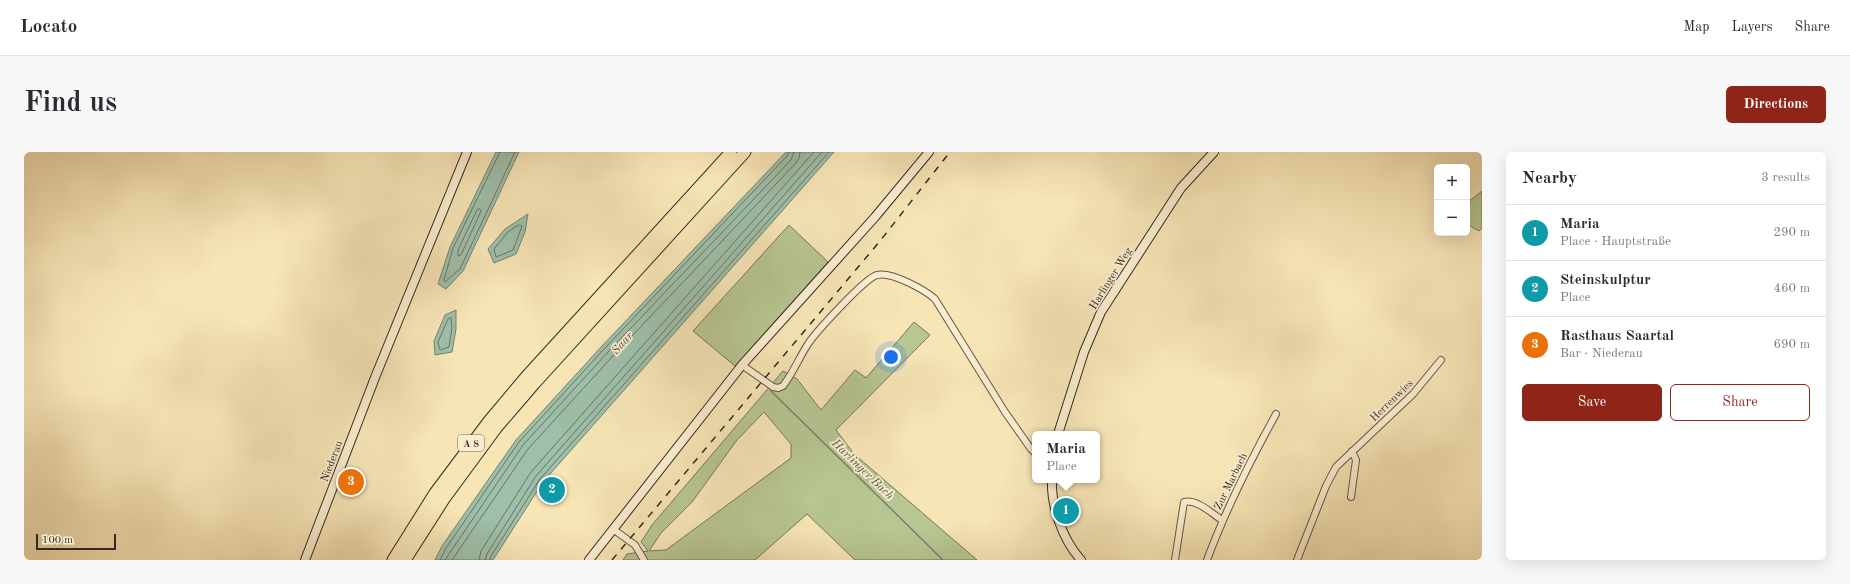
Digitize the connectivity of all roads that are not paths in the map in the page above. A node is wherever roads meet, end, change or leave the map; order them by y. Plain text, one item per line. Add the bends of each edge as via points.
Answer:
1 (466, 152) edge
2 (731, 152) edge
3 (745, 152) edge
4 (929, 152) edge
5 (1214, 152) edge
6 (583, 322) junction
7 (567, 339) junction
8 (1441, 360) dead end
9 (742, 365) junction
10 (1276, 414) dead end
11 (1059, 431) edge
12 (1032, 450) edge
13 (1352, 451) junction
14 (1052, 483) edge
15 (1351, 497) dead end
16 (1222, 520) junction
17 (613, 529) junction
18 (305, 560) edge
19 (393, 560) edge
20 (405, 560) edge
21 (589, 560) edge
22 (644, 560) edge
23 (1081, 560) edge
24 (1175, 560) edge
25 (1207, 560) edge
26 (1297, 560) edge

1 - 18 main road, Niederau via 378,369
2 - 6 highway, A 8
3 - 6 highway, A 8
4 - 9 main road via 875,217
5 - 11 main road, Harlinger Weg via 1181,188 1101,312 1084,352
6 - 7 highway, A 8
7 - 19 highway, A 8 via 498,410 461,456
7 - 20 highway, A 8 via 474,456
8 - 13 street, Herrenwies via 1413,394
9 - 12 street via 773,387 783,386 809,343 858,289 878,275 888,275 919,288 935,299 1005,412
9 - 17 main road
10 - 16 street, Zur Marbach
13 - 15 street via 1356,460
13 - 26 street, Herrenwies via 1340,462 1332,475
14 - 23 main road via 1054,504 1061,525
16 - 24 street via 1194,502 1184,502
16 - 25 street, Zur Marbach
17 - 21 main road
17 - 22 street via 634,545

